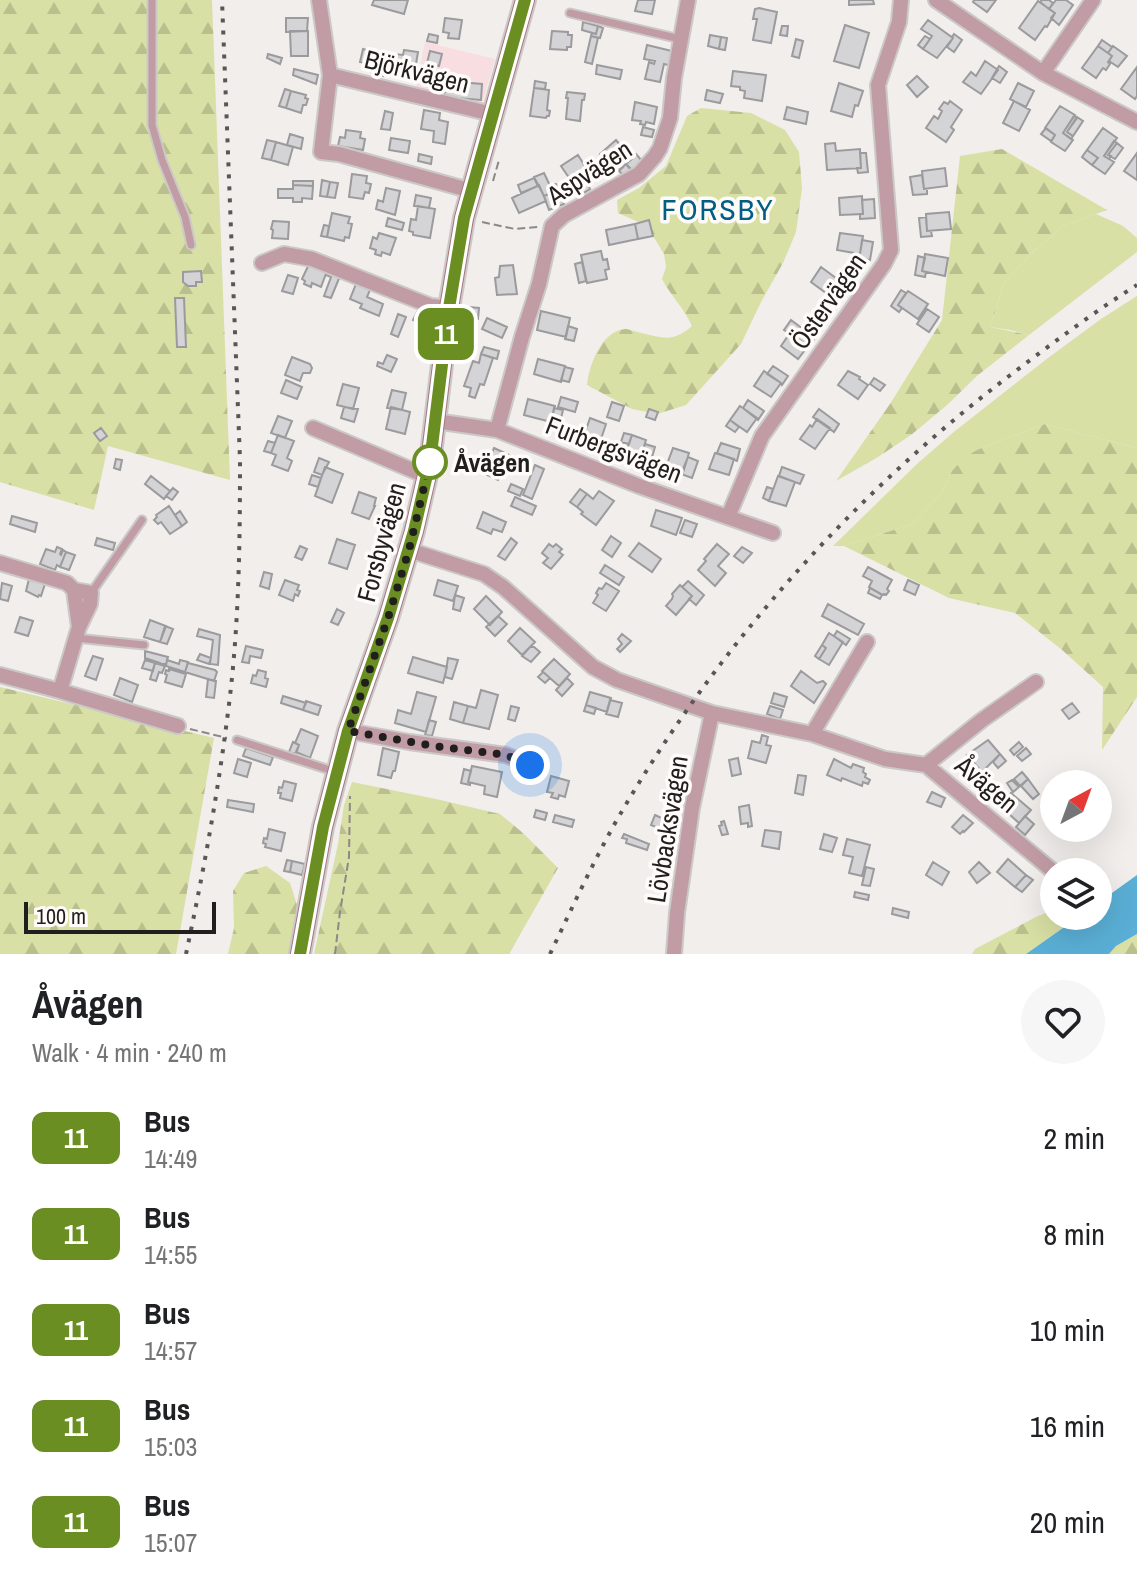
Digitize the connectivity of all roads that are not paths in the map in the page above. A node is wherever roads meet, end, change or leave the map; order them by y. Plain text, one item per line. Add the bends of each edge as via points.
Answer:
1 (152, 0) edge
2 (319, 0) edge
3 (525, 0) edge
4 (688, 0) edge
5 (901, 0) edge
6 (936, 0) edge
7 (1093, 0) edge
8 (570, 13) dead end
9 (680, 39) junction
10 (1043, 73) junction
11 (330, 75) junction
12 (492, 114) junction
13 (1137, 122) edge
14 (482, 188) junction
15 (191, 245) dead end
16 (262, 263) dead end
17 (449, 308) junction
18 (436, 420) junction
19 (313, 428) dead end
20 (497, 430) junction
21 (426, 476) junction
22 (728, 517) junction
23 (142, 520) dead end
24 (773, 533) dead end
25 (409, 550) junction
26 (0, 563) edge
27 (74, 590) junction
28 (91, 593) junction
29 (77, 633) junction
30 (867, 642) dead end
31 (144, 645) dead end
32 (0, 675) edge
33 (1036, 682) dead end
34 (60, 691) junction
35 (712, 713) junction
36 (178, 726) road end
37 (348, 731) junction
38 (812, 734) junction
39 (237, 740) road end
40 (530, 765) dead end
41 (926, 765) junction
42 (338, 773) junction
43 (1040, 860) edge
44 (300, 954) edge
45 (674, 954) edge

1 - 15 lane via 152,125
2 - 11 street, Björkvägen
3 - 12 street, Forsbyvägen
4 - 9 street, Aspvägen
5 - 22 street, Östervägen via 878,85 891,250 762,436
6 - 10 street
7 - 10 street
8 - 9 lane
9 - 20 street, Aspvägen via 670,118 655,156 639,174 552,226
10 - 13 street
11 - 12 street, Björkvägen
11 - 14 street, Björkvägen via 321,152
12 - 14 street, Forsbyvägen
14 - 17 street, Forsbyvägen via 464,218
16 - 17 street via 284,254 312,259 431,306
17 - 18 street, Forsbyvägen
18 - 20 street, Furbergsvägen
18 - 21 street, Forsbyvägen
19 - 21 street
20 - 22 street, Furbergsvägen
21 - 25 street, Forsbyvägen
22 - 24 street, Furbergsvägen
23 - 28 lane
25 - 35 street, Åvägen via 484,574 593,667 617,680
25 - 37 street, Forsbyvägen
26 - 27 street via 67,583
27 - 28 street
27 - 29 street
28 - 29 street
29 - 31 lane
29 - 34 street
30 - 38 street
32 - 34 street
33 - 41 street, Åvägen
34 - 36 street
35 - 38 street, Åvägen
35 - 45 street, Lövbacksvägen via 692,808
37 - 40 street via 506,755
37 - 42 street, Forsbyvägen
38 - 41 street, Åvägen via 885,759
39 - 42 lane
41 - 43 street, Åvägen
42 - 44 street, Forsbyvägen

